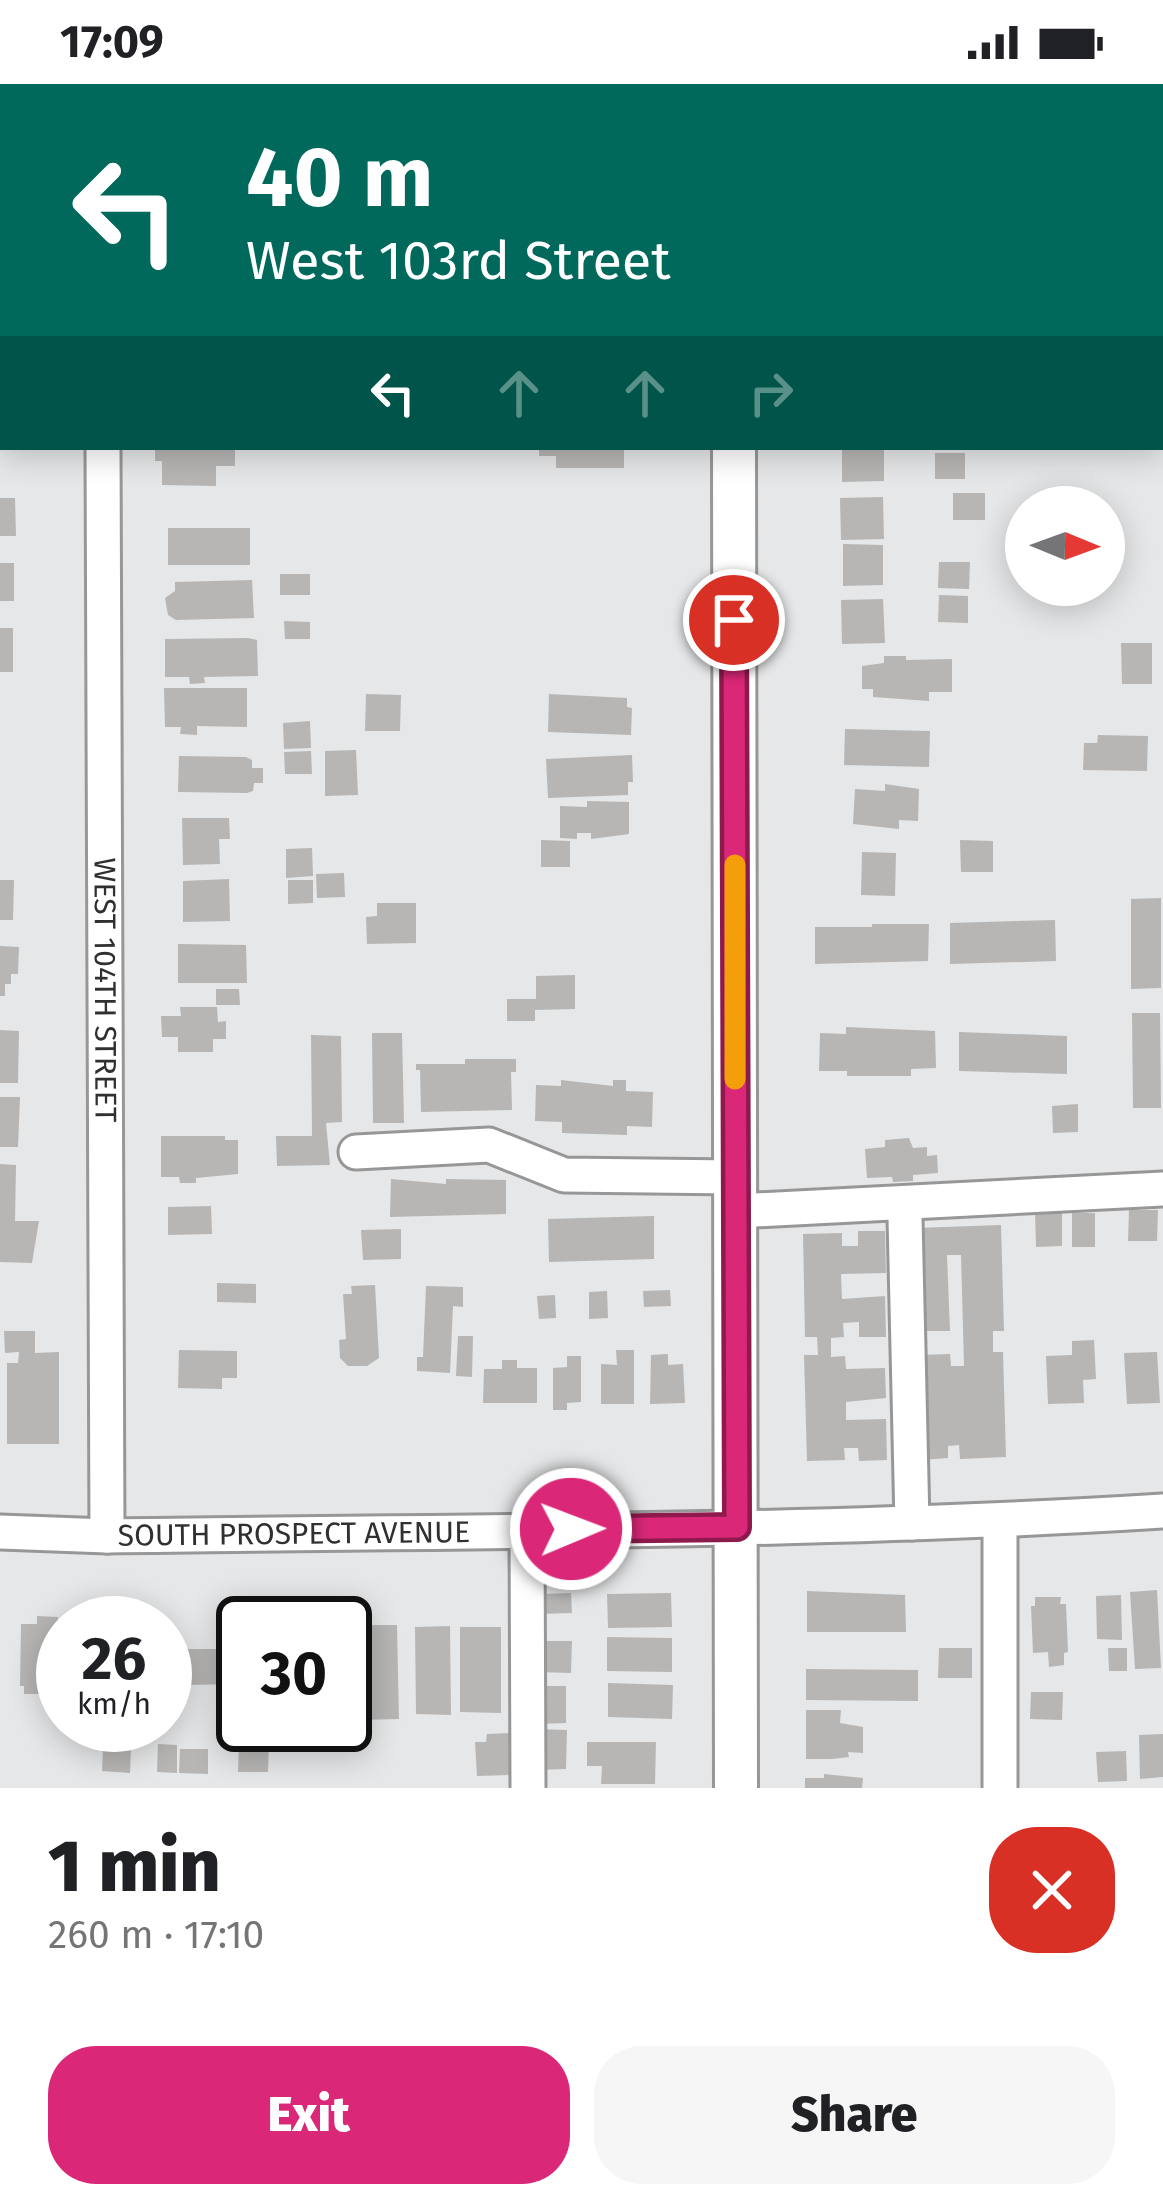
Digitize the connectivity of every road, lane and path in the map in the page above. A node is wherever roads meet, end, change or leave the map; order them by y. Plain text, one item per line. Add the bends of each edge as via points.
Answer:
1 (103, 450) edge
2 (734, 450) edge
3 (356, 1152) dead end
4 (1163, 1190) edge
5 (735, 1194) junction
6 (905, 1218) dead end
7 (1163, 1511) edge
8 (1000, 1521) junction
9 (912, 1523) junction
10 (737, 1527) junction
11 (527, 1530) junction
12 (0, 1532) edge
13 (107, 1536) junction
14 (528, 1788) edge
15 (736, 1788) edge
16 (1000, 1788) edge

1 - 13 street, WEST 104TH STREET
2 - 5 main road
3 - 5 street via 489,1145 564,1175
4 - 5 street
5 - 10 main road
6 - 9 street
7 - 8 street, SOUTH PROSPECT AVENUE
8 - 9 street, SOUTH PROSPECT AVENUE
8 - 16 street
9 - 10 street, SOUTH PROSPECT AVENUE
10 - 11 street, SOUTH PROSPECT AVENUE
10 - 15 main road
11 - 13 street, SOUTH PROSPECT AVENUE
11 - 14 street
12 - 13 street, SOUTH PROSPECT AVENUE

